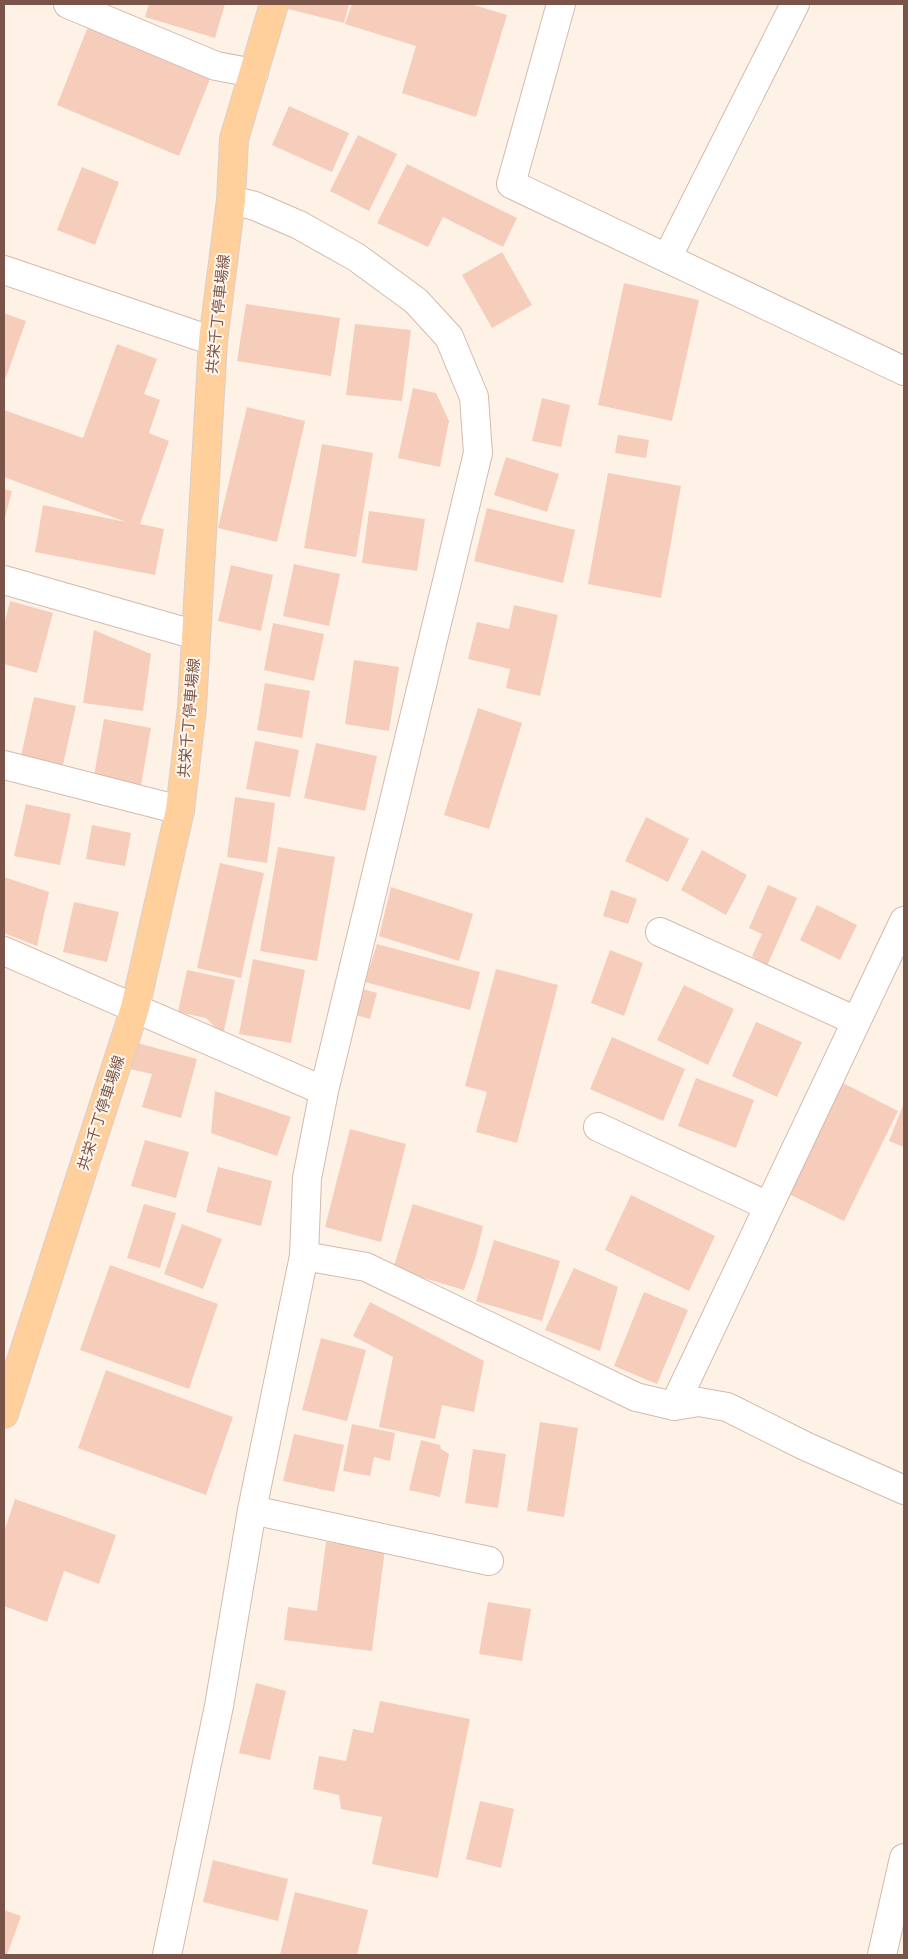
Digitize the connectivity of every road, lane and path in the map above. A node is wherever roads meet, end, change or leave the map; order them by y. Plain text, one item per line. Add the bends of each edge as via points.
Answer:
1 (68, 4) edge
2 (274, 4) edge
3 (561, 4) edge
4 (795, 4) edge
5 (254, 73) junction
6 (231, 200) junction
7 (667, 258) junction
8 (4, 270) edge
9 (213, 341) junction
10 (904, 371) edge
11 (4, 580) edge
12 (196, 635) junction
13 (4, 765) edge
14 (180, 810) junction
15 (904, 921) edge
16 (660, 932) dead end
17 (4, 950) edge
18 (135, 1008) junction
19 (856, 1021) junction
20 (324, 1090) junction
21 (598, 1127) dead end
22 (768, 1206) junction
23 (304, 1256) junction
24 (674, 1406) junction
25 (4, 1414) edge
26 (904, 1490) edge
27 (252, 1510) junction
28 (489, 1561) dead end
29 (904, 1858) edge
30 (168, 1955) edge
31 (882, 1955) edge

1 - 5 street via 216,66
2 - 5 main road, 共栄千丁停車場線
3 - 7 street via 511,184
4 - 7 street
5 - 6 main road, 共栄千丁停車場線 via 234,139
6 - 9 main road, 共栄千丁停車場線
6 - 20 street via 255,206 299,225 356,256 416,302 449,337 474,397 478,453
7 - 10 street
8 - 9 street
9 - 12 main road, 共栄千丁停車場線
11 - 12 street
12 - 14 main road, 共栄千丁停車場線 via 192,708
13 - 14 street
14 - 18 main road, 共栄千丁停車場線
15 - 19 street
16 - 19 street
17 - 18 street
18 - 20 street
18 - 25 main road, 共栄千丁停車場線
19 - 22 street
20 - 23 street via 307,1178
21 - 22 street
22 - 24 street
23 - 24 street via 366,1267 636,1397
23 - 27 street
24 - 26 street via 699,1402 726,1407
27 - 28 street
27 - 30 street via 220,1706
29 - 31 street

